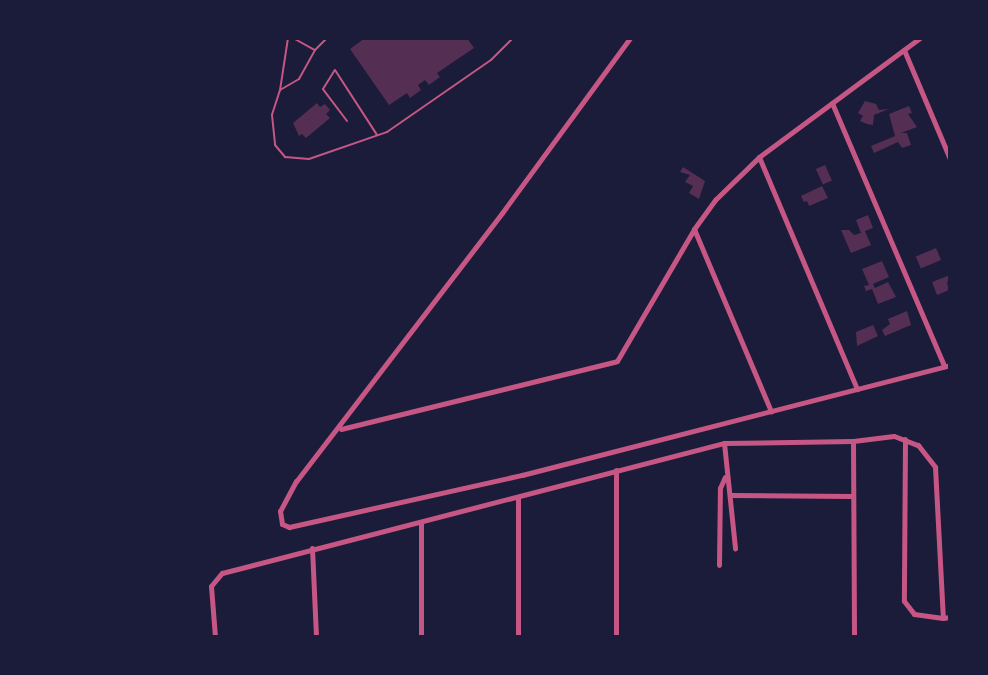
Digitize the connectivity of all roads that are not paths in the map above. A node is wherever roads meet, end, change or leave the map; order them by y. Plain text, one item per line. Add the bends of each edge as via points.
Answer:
1 (288, 38) edge
2 (293, 38) edge
3 (327, 38) edge
4 (513, 38) edge
5 (630, 38) edge
6 (920, 38) edge
7 (315, 50) junction
8 (904, 50) junction
9 (280, 90) junction
10 (832, 103) junction
11 (347, 121) dead end
12 (378, 136) junction
13 (759, 157) junction
14 (950, 159) edge
15 (694, 229) junction
16 (947, 366) edge
17 (857, 389) junction
18 (771, 411) junction
19 (339, 429) junction
20 (905, 439) junction
21 (853, 441) junction
22 (724, 443) junction
23 (616, 470) junction
24 (726, 477) junction
25 (731, 495) junction
26 (852, 496) junction
27 (518, 498) junction
28 (421, 522) junction
29 (312, 548) junction
30 (735, 548) dead end
31 (719, 565) dead end
32 (946, 618) edge
33 (215, 637) edge
34 (316, 637) edge
35 (421, 637) edge
36 (518, 637) edge
37 (616, 637) edge
38 (854, 637) edge

1 - 9 lane
2 - 7 lane
3 - 7 lane
4 - 12 lane via 491,60
5 - 19 street
6 - 8 street
7 - 9 lane via 299,79
8 - 10 street
8 - 14 street
9 - 12 lane via 272,131 285,157 309,159
10 - 13 street
10 - 16 street
11 - 12 lane via 323,89 335,70
13 - 15 street
13 - 17 street
15 - 18 street
15 - 19 street via 617,361
16 - 17 street
17 - 18 street
18 - 19 street via 506,479 289,527 282,524 280,511 296,481
20 - 21 street
20 - 32 street via 927,453 935,467
20 - 32 street via 904,601 914,614
21 - 22 street
21 - 26 street
22 - 23 street
22 - 24 street
23 - 27 street
23 - 37 street
24 - 25 street
24 - 31 street via 720,488
25 - 26 street
25 - 30 street
26 - 38 street
27 - 28 street
27 - 36 street
28 - 29 street
28 - 35 street
29 - 33 street via 215,578
29 - 34 street

